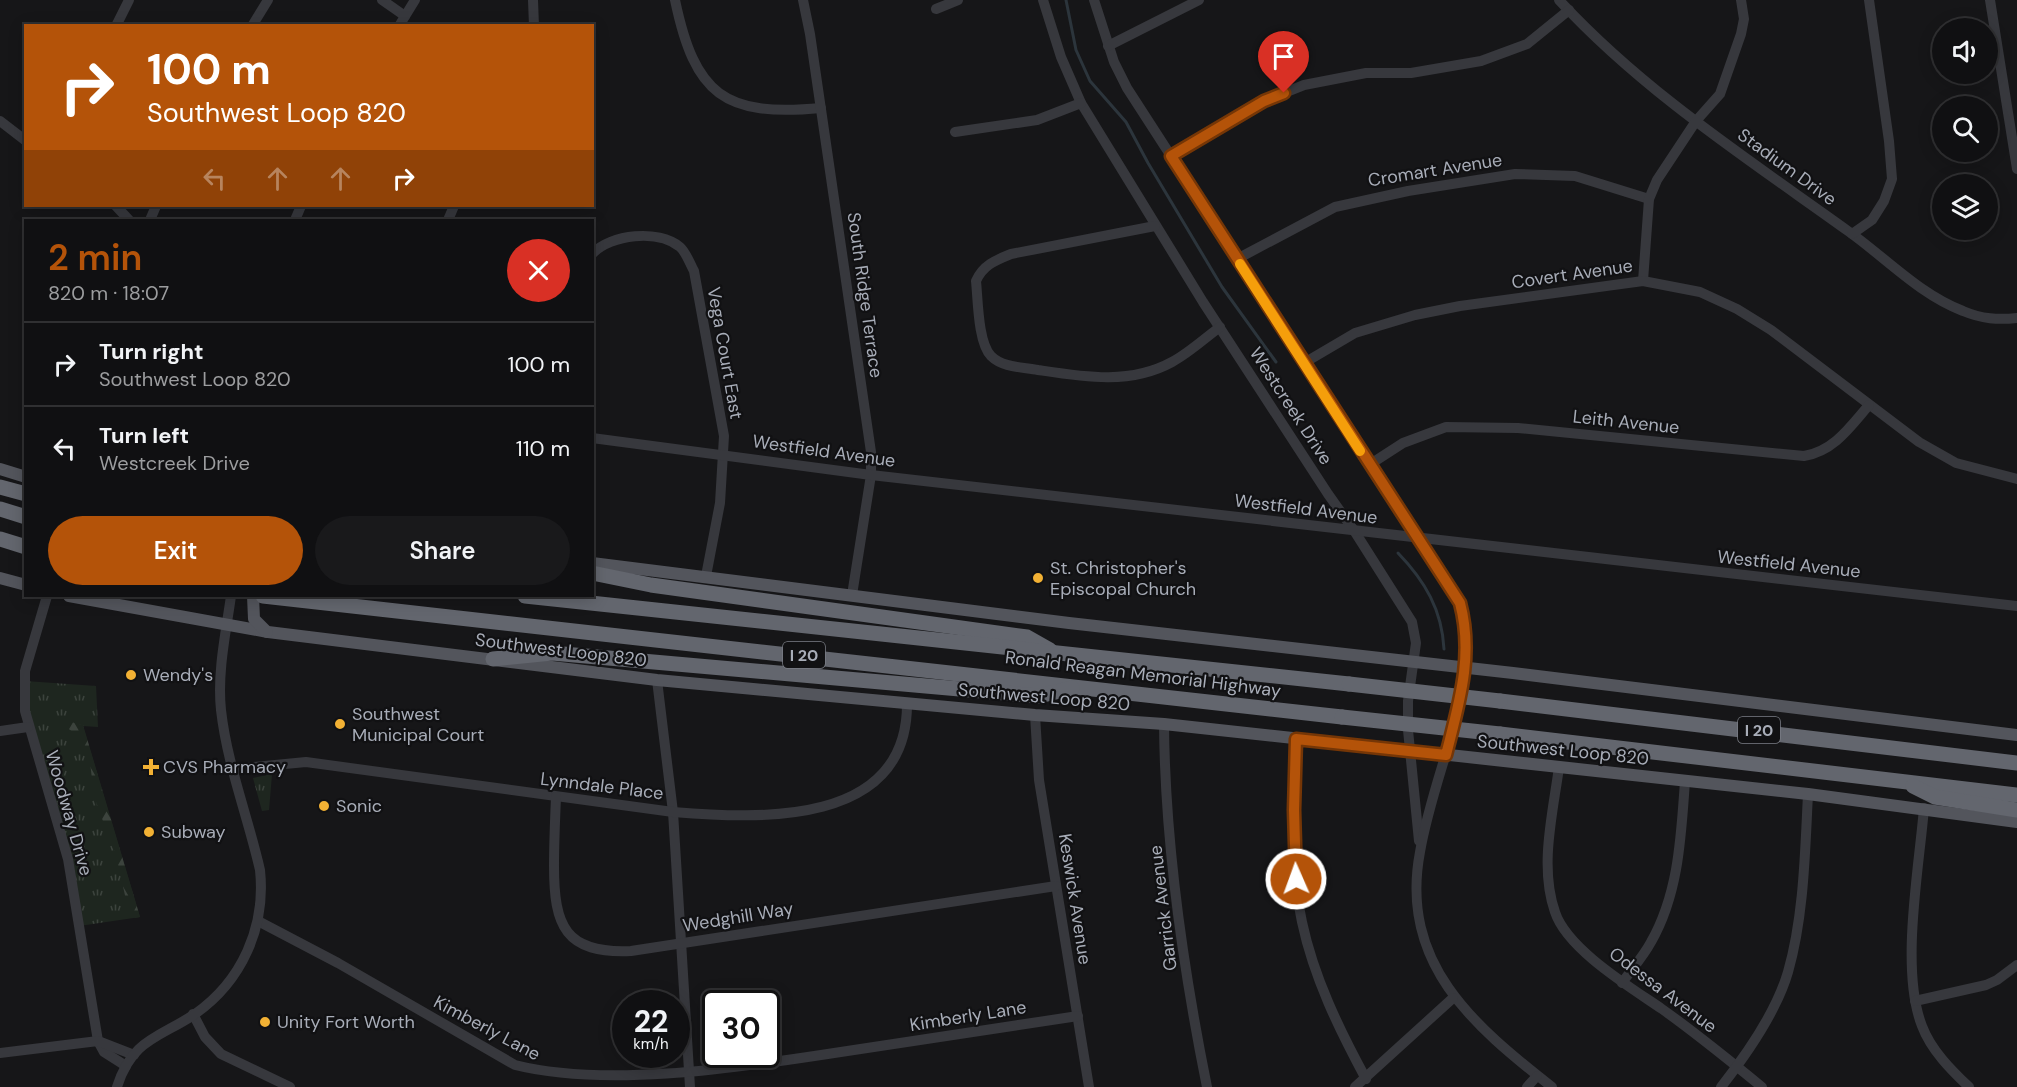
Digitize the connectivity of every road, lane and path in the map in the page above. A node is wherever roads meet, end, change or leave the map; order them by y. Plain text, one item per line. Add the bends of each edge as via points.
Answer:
1 (129, 0) edge
2 (268, 0) edge
3 (382, 0) edge
4 (415, 0) edge
5 (533, 0) edge
6 (675, 0) edge
7 (802, 0) edge
8 (958, 0) edge
9 (1043, 0) edge
10 (1094, 0) edge
11 (1199, 0) edge
12 (1559, 0) edge
13 (1741, 0) edge
14 (1869, 0) edge
15 (1990, 0) edge
16 (936, 9) dead end
17 (1569, 10) junction
18 (402, 21) edge
19 (117, 24) edge
20 (253, 24) edge
21 (534, 24) edge
22 (1108, 46) junction
23 (1081, 103) junction
24 (821, 108) junction
25 (0, 121) edge
26 (1695, 121) junction
27 (955, 132) dead end
28 (24, 139) edge
29 (1171, 156) junction
30 (2017, 169) edge
31 (1650, 199) junction
32 (117, 207) edge
33 (128, 219) edge
34 (1155, 226) junction
35 (1852, 234) junction
36 (594, 253) edge
37 (1237, 259) junction
38 (1643, 281) junction
39 (2017, 318) edge
40 (1220, 327) junction
41 (1304, 363) junction
42 (1869, 405) junction
43 (594, 438) edge
44 (724, 454) junction
45 (1369, 465) junction
46 (0, 470) edge
47 (871, 475) junction
48 (24, 476) edge
49 (2017, 479) edge
50 (0, 487) edge
51 (24, 493) edge
52 (0, 509) edge
53 (24, 516) edge
54 (1355, 532) junction
55 (0, 539) edge
56 (1418, 539) junction
57 (24, 546) edge
58 (594, 564) edge
59 (594, 573) edge
60 (706, 576) junction
61 (0, 578) edge
62 (24, 584) edge
63 (852, 595) junction
64 (47, 597) edge
65 (74, 597) edge
66 (231, 597) edge
67 (253, 597) edge
68 (272, 597) edge
69 (534, 597) edge
70 (2017, 606) edge
71 (228, 625) junction
72 (268, 632) junction
73 (1056, 653) junction
74 (493, 659) junction
75 (1415, 663) junction
76 (1467, 668) junction
77 (657, 680) junction
78 (1082, 686) junction
79 (907, 703) junction
80 (1035, 715) junction
81 (1164, 724) junction
82 (28, 728) junction
83 (0, 731) edge
84 (2017, 735) edge
85 (1296, 739) junction
86 (1410, 751) junction
87 (1446, 755) junction
88 (2017, 763) edge
89 (1559, 767) junction
90 (233, 769) junction
91 (1685, 781) junction
92 (1902, 781) junction
93 (1808, 794) junction
94 (2017, 795) edge
95 (556, 797) junction
96 (1924, 808) junction
97 (2017, 810) edge
98 (673, 812) junction
99 (2017, 822) edge
100 (1420, 850) junction
101 (1056, 886) junction
102 (258, 921) junction
103 (681, 943) junction
104 (2017, 965) edge
105 (1622, 983) junction
106 (1453, 998) junction
107 (1915, 1001) junction
108 (194, 1014) junction
109 (1077, 1016) junction
110 (98, 1041) junction
111 (0, 1053) edge
112 (129, 1061) junction
113 (1736, 1066) junction
114 (689, 1074) junction
115 (1537, 1076) junction
116 (1366, 1079) junction
117 (117, 1087) edge
118 (290, 1087) edge
119 (690, 1087) edge
120 (1089, 1087) edge
121 (1207, 1087) edge
122 (1356, 1087) edge
123 (1527, 1087) edge
124 (1552, 1087) edge
125 (1720, 1087) edge
126 (1762, 1087) edge
127 (1969, 1087) edge

1 - 19 street
2 - 20 street
3 - 18 street
4 - 18 street
5 - 21 street
6 - 24 street via 684,39 698,73 709,86 749,108
7 - 24 street, South Ridge Terrace
8 - 16 street
9 - 23 street, Westcreek Drive
10 - 22 street, Westcreek Drive
11 - 22 street
12 - 17 street, Stadium Drive
13 - 26 street via 1744,19 1737,50 1720,94
14 - 35 street via 1892,179 1872,220
15 - 30 street
17 - 26 street, Stadium Drive via 1608,50
17 - 29 street via 1527,44 1480,61 1304,84 1264,101
22 - 29 street, Westcreek Drive via 1127,88
23 - 27 street via 1037,120
23 - 34 street, Westcreek Drive
24 - 47 street, South Ridge Terrace via 872,452
25 - 28 street
26 - 31 street via 1657,180
26 - 35 street, Stadium Drive
29 - 37 street, Westcreek Drive
31 - 37 street, Cromart Avenue via 1575,176 1515,174 1335,207
31 - 38 street
32 - 33 street
34 - 40 street, Westcreek Drive
34 - 40 street via 1011,254 992,262 976,281 983,341 990,356 1002,364 1119,378 1150,372 1174,361
35 - 39 street, Stadium Drive via 1906,279 1962,311 1998,320
36 - 44 street, Vega Court East via 610,241 645,237 680,247 694,271
37 - 41 street, Westcreek Drive
38 - 41 street, Covert Avenue via 1415,315 1355,333
38 - 42 street, Covert Avenue via 1700,292 1737,309 1771,330
40 - 54 street, Westcreek Drive
41 - 45 street, Westcreek Drive
42 - 45 street, Leith Avenue via 1836,443 1818,454 1804,456 1518,428 1446,427 1402,443
42 - 49 street, Covert Avenue via 1919,442 1956,463
43 - 44 street, Westfield Avenue
44 - 47 street, Westfield Avenue
44 - 60 street, Vega Court East via 720,502
45 - 56 street, Westcreek Drive
46 - 48 main road
47 - 54 street, Westfield Avenue
47 - 63 street, South Ridge Terrace
50 - 51 highway
52 - 53 highway
54 - 56 street, Westfield Avenue
54 - 75 street, Westcreek Drive via 1412,622
55 - 57 highway
56 - 70 street, Westfield Avenue
56 - 76 street, Westcreek Drive via 1460,603 1467,628
58 - 60 main road
59 - 73 highway via 651,585 1028,637
60 - 63 main road
61 - 62 main road
63 - 75 main road
64 - 82 street, Woodway Drive via 25,671
65 - 71 main road, Southwest Loop 820
66 - 71 street
67 - 72 main road via 252,613
68 - 78 highway, Ronald Reagan Memorial Highway / I 20
69 - 73 highway, Ronald Reagan Memorial Highway / I 20
71 - 72 main road, Southwest Loop 820
71 - 90 street via 220,681
72 - 74 main road, Southwest Loop 820
73 - 88 highway, Ronald Reagan Memorial Highway / I 20, bridge
74 - 77 main road, Southwest Loop 820
74 - 78 highway via 552,653 1039,696
75 - 76 main road
75 - 86 street, Westcreek Drive via 1408,701
76 - 84 main road
76 - 87 street, Westcreek Drive
77 - 79 main road, Southwest Loop 820
77 - 98 street
78 - 92 highway, Ronald Reagan Memorial Highway / I 20, bridge
79 - 80 main road, Southwest Loop 820
79 - 98 street, Lynndale Place via 907,720 897,754 866,789 844,801 807,811 754,816
80 - 81 main road, Southwest Loop 820
80 - 101 street, Keswick Avenue
81 - 85 main road, Southwest Loop 820
81 - 121 street, Garrick Avenue via 1186,966
82 - 83 street
82 - 110 street, Woodway Drive via 68,859
85 - 86 main road, Southwest Loop 820
85 - 116 street via 1294,821 1301,920 1338,1027
86 - 87 main road, Southwest Loop 820
86 - 100 street, Westcreek Drive
87 - 89 main road, Southwest Loop 820
87 - 100 street, Westcreek Drive
89 - 91 main road, Southwest Loop 820
89 - 105 street, Odessa Avenue via 1548,847 1549,885 1555,912 1573,940
90 - 95 street, Lynndale Place via 306,762
90 - 102 street via 260,870
91 - 93 main road, Southwest Loop 820
91 - 105 street via 1674,887 1652,942
92 - 94 highway, Ronald Reagan Memorial Highway / I 20
92 - 97 highway via 1935,797
93 - 96 main road, Southwest Loop 820
93 - 113 street via 1796,930 1788,971 1762,1028
95 - 98 street, Lynndale Place
95 - 103 street, Wedghill Way via 554,892 558,917 567,932 586,947 611,952
96 - 99 main road, Southwest Loop 820
96 - 107 street via 1912,948
98 - 103 street
100 - 106 street, Westcreek Drive via 1417,913 1432,958
101 - 103 street, Wedghill Way
101 - 109 street, Keswick Avenue
102 - 108 street via 249,950 235,973
102 - 114 street, Kimberly Lane via 533,1072 591,1082
103 - 114 street
104 - 107 street via 1986,985
105 - 113 street, Odessa Avenue
106 - 115 street, Westcreek Drive via 1482,1030
106 - 116 street
107 - 127 street via 1931,1042
108 - 112 street via 157,1034
108 - 118 street via 205,1036 221,1054
109 - 114 street, Kimberly Lane
109 - 120 street, Keswick Avenue
110 - 111 street
110 - 112 street via 104,1052
112 - 117 street
113 - 125 street
113 - 126 street, Odessa Avenue
114 - 119 street
115 - 123 street
115 - 124 street, Westcreek Drive
116 - 122 street

